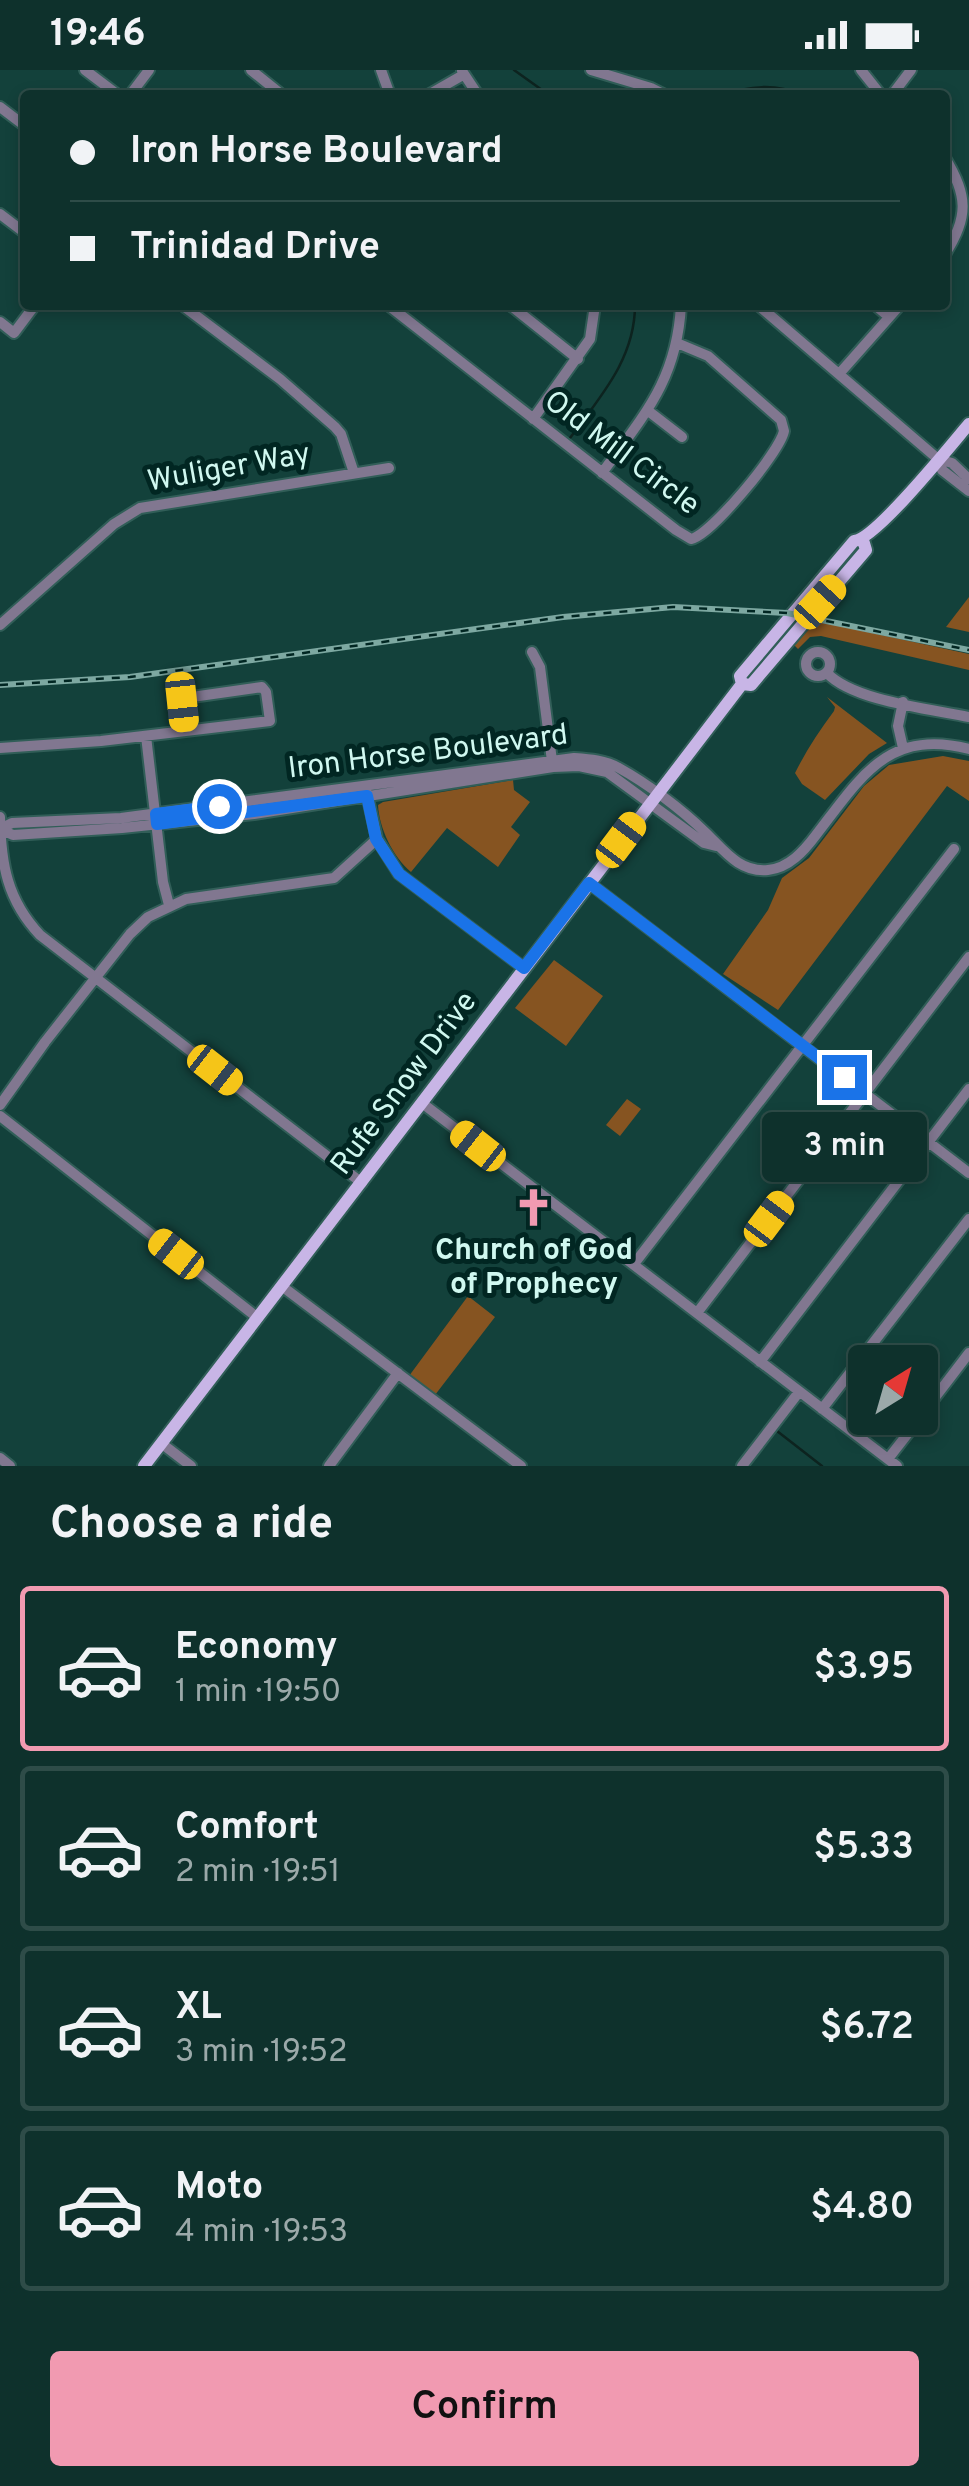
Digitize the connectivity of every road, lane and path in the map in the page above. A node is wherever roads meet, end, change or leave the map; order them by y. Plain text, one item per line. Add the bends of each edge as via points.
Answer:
1 (86, 70) edge
2 (149, 70) edge
3 (250, 70) edge
4 (591, 70) edge
5 (861, 70) edge
6 (462, 72) edge
7 (112, 90) edge
8 (134, 90) edge
9 (276, 90) edge
10 (435, 90) edge
11 (655, 90) edge
12 (876, 90) edge
13 (0, 107) edge
14 (20, 122) edge
15 (950, 167) edge
16 (967, 196) edge
17 (0, 214) edge
18 (20, 229) edge
19 (950, 245) edge
20 (31, 310) edge
21 (189, 310) edge
22 (394, 310) edge
23 (516, 310) edge
24 (595, 310) edge
25 (680, 310) edge
26 (764, 310) edge
27 (881, 310) edge
28 (895, 310) edge
29 (889, 317) junction
30 (0, 322) edge
31 (677, 343) junction
32 (578, 359) junction
33 (839, 374) junction
34 (647, 410) junction
35 (533, 419) junction
36 (969, 424) edge
37 (682, 437) dead end
38 (938, 460) junction
39 (388, 468) dead end
40 (602, 472) junction
41 (354, 473) junction
42 (969, 479) edge
43 (969, 490) edge
44 (0, 625) edge
45 (532, 652) dead end
46 (827, 672) dead end
47 (903, 702) junction
48 (969, 717) edge
49 (185, 731) junction
50 (146, 736) junction
51 (0, 748) edge
52 (903, 748) junction
53 (969, 749) edge
54 (552, 762) junction
55 (366, 790) junction
56 (653, 797) junction
57 (0, 817) edge
58 (157, 819) junction
59 (0, 829) edge
60 (376, 839) junction
61 (954, 849) dead end
62 (589, 883) junction
63 (169, 905) junction
64 (969, 957) edge
65 (524, 968) junction
66 (96, 977) junction
67 (801, 1044) junction
68 (969, 1089) edge
69 (865, 1093) junction
70 (422, 1103) junction
71 (0, 1105) edge
72 (0, 1116) edge
73 (928, 1142) junction
74 (969, 1172) edge
75 (362, 1183) junction
76 (969, 1219) edge
77 (634, 1264) junction
78 (283, 1287) junction
79 (697, 1313) junction
80 (258, 1318) junction
81 (969, 1352) edge
82 (760, 1362) junction
83 (398, 1373) junction
84 (799, 1392) junction
85 (938, 1393) edge
86 (822, 1410) junction
87 (909, 1435) edge
88 (161, 1443) junction
89 (0, 1458) edge
90 (893, 1462) edge
91 (747, 1464) edge
92 (10, 1466) edge
93 (144, 1466) edge
94 (191, 1466) edge
95 (328, 1466) edge
96 (522, 1466) edge

1 - 7 street
2 - 8 street
3 - 9 street
4 - 11 street
5 - 12 street
6 - 10 street
13 - 14 street
15 - 16 street
16 - 19 street via 963,223
17 - 18 street
20 - 30 street via 14,333
21 - 41 street via 335,427
22 - 35 street, Old Mill Circle
23 - 32 street
24 - 32 street
25 - 31 street
26 - 33 street
27 - 29 street
28 - 29 street
29 - 33 street
31 - 34 street
31 - 40 street, Old Mill Circle via 708,356 768,408 783,423 782,441 698,538 676,530
32 - 35 street
33 - 38 street
34 - 37 street
34 - 40 street
35 - 40 street, Old Mill Circle
36 - 38 main road, Rufe Snow Drive
38 - 42 street
38 - 43 street
38 - 56 main road, Rufe Snow Drive via 779,627
39 - 41 street, Wuliger Way
41 - 44 street, Wuliger Way via 140,508
45 - 54 street via 540,667
46 - 47 street via 857,691
47 - 48 street
47 - 52 street
49 - 49 street via 270,722 266,692 185,698
49 - 50 street
50 - 51 street
50 - 58 street
52 - 53 street via 945,743
52 - 56 street, Iron Horse Boulevard via 874,765 800,854 769,870 750,868 704,843
54 - 55 street, Iron Horse Boulevard
54 - 56 street, Iron Horse Boulevard via 607,772
55 - 58 street, Iron Horse Boulevard
55 - 60 street
56 - 62 main road, Rufe Snow Drive
57 - 59 street
58 - 59 street, Iron Horse Boulevard via 12,823
58 - 63 street
59 - 66 street via 4,873 22,916
60 - 63 street via 344,872 322,882
60 - 65 street via 407,882
61 - 67 street
62 - 65 main road, Rufe Snow Drive
62 - 67 street
63 - 66 street via 136,928
64 - 69 street
65 - 70 main road, Rufe Snow Drive
66 - 71 street
66 - 75 street
67 - 69 street
67 - 77 street
68 - 73 street
69 - 73 street
69 - 79 street
70 - 75 main road, Rufe Snow Drive
70 - 77 street
72 - 80 street
73 - 74 street
73 - 82 street
75 - 78 main road, Rufe Snow Drive
76 - 86 street
77 - 79 street
78 - 80 main road, Rufe Snow Drive
78 - 83 street
79 - 82 street
80 - 88 main road, Rufe Snow Drive
81 - 85 street
82 - 84 street
83 - 95 street
83 - 96 street
84 - 86 street
84 - 91 street
86 - 90 street
87 - 90 street
88 - 93 main road, Rufe Snow Drive
88 - 94 street
89 - 92 street

